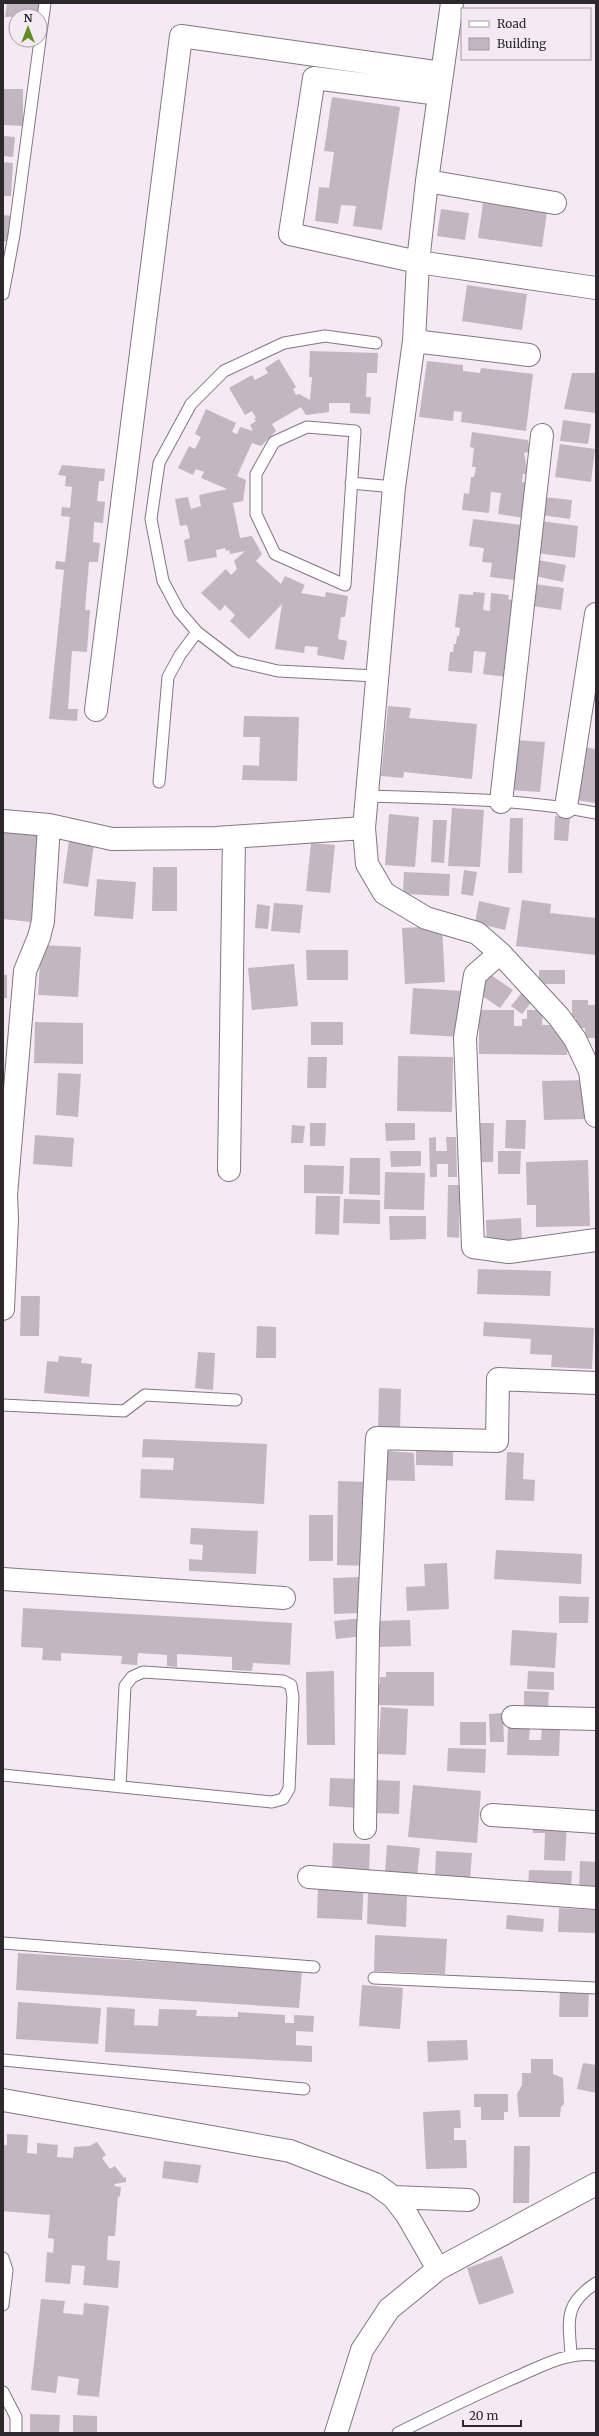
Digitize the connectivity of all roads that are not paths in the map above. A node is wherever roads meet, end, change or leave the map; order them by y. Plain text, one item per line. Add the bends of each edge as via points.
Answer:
1 (452, 3) edge
2 (39, 48) edge
3 (442, 73) junction
4 (439, 94) junction
5 (427, 181) junction
6 (555, 203) dead end
7 (418, 262) junction
8 (596, 288) edge
9 (3, 294) edge
10 (414, 341) junction
11 (376, 343) dead end
12 (529, 356) dead end
13 (542, 435) dead end
14 (351, 483) junction
15 (394, 487) junction
16 (596, 614) edge
17 (197, 632) junction
18 (376, 676) junction
19 (96, 710) dead end
20 (159, 782) dead end
21 (367, 796) junction
22 (501, 802) junction
23 (566, 807) junction
24 (596, 813) edge
25 (3, 821) edge
26 (49, 825) junction
27 (364, 828) junction
28 (234, 837) junction
29 (500, 953) junction
30 (593, 1071) edge
31 (596, 1116) edge
32 (229, 1170) dead end
33 (4, 1195) edge
34 (596, 1240) edge
35 (4, 1296) edge
36 (596, 1383) edge
37 (236, 1400) dead end
38 (3, 1405) edge
39 (3, 1579) edge
40 (284, 1598) dead end
41 (513, 1717) dead end
42 (596, 1719) edge
43 (3, 1775) edge
44 (120, 1787) junction
45 (492, 1815) dead end
46 (596, 1822) edge
47 (365, 1828) dead end
48 (309, 1877) dead end
49 (596, 1898) edge
50 (3, 1943) edge
51 (314, 1967) dead end
52 (374, 1978) dead end
53 (596, 1988) edge
54 (3, 2060) edge
55 (304, 2089) dead end
56 (3, 2100) edge
57 (596, 2184) edge
58 (393, 2197) junction
59 (468, 2200) dead end
60 (3, 2258) edge
61 (438, 2269) junction
62 (596, 2283) edge
63 (3, 2305) edge
64 (571, 2355) junction
65 (596, 2355) edge
66 (3, 2392) edge
67 (16, 2433) edge
68 (336, 2433) edge
69 (398, 2433) edge

1 - 3 street
2 - 9 lane via 14,235
3 - 4 street
3 - 19 street via 181,36
4 - 5 street
4 - 7 street via 314,78 290,234
5 - 6 street
5 - 7 street
7 - 8 street
7 - 10 street
10 - 12 street
10 - 15 street
11 - 17 lane via 325,336 284,343 224,371 192,404 159,463 151,519 163,581 179,611
13 - 22 street
14 - 14 lane via 355,431 307,427 274,442 256,474 256,514 275,554 345,585
14 - 15 lane
15 - 18 street
16 - 23 street
17 - 18 lane via 235,661 278,672
17 - 20 lane via 180,654 168,677
18 - 21 street
21 - 22 lane
21 - 27 street
22 - 23 lane
23 - 24 lane
25 - 26 street
26 - 28 street via 112,839
26 - 33 street via 43,921 25,971
27 - 28 street
27 - 29 street via 367,864 384,893 426,918 477,933
28 - 32 street
29 - 30 street via 559,1018 575,1039
29 - 34 street via 475,975 466,1021 473,1247 509,1252
30 - 31 street
33 - 35 street
36 - 47 street via 498,1379 497,1441 377,1438 368,1633
37 - 38 lane via 145,1396 124,1411
39 - 40 street
41 - 42 street
43 - 44 lane
44 - 44 lane via 272,1802 283,1799 289,1789 293,1697 291,1685 283,1681 143,1672 132,1677 125,1686
45 - 46 street
48 - 49 street
50 - 51 lane
52 - 53 lane
54 - 55 lane
56 - 58 street via 290,2151 375,2184
57 - 61 street
58 - 59 street
58 - 61 street
60 - 63 lane via 7,2270
61 - 68 street via 390,2309 362,2350
62 - 64 lane via 574,2302 568,2317
64 - 65 lane
64 - 69 lane via 475,2395
66 - 67 lane via 16,2417

